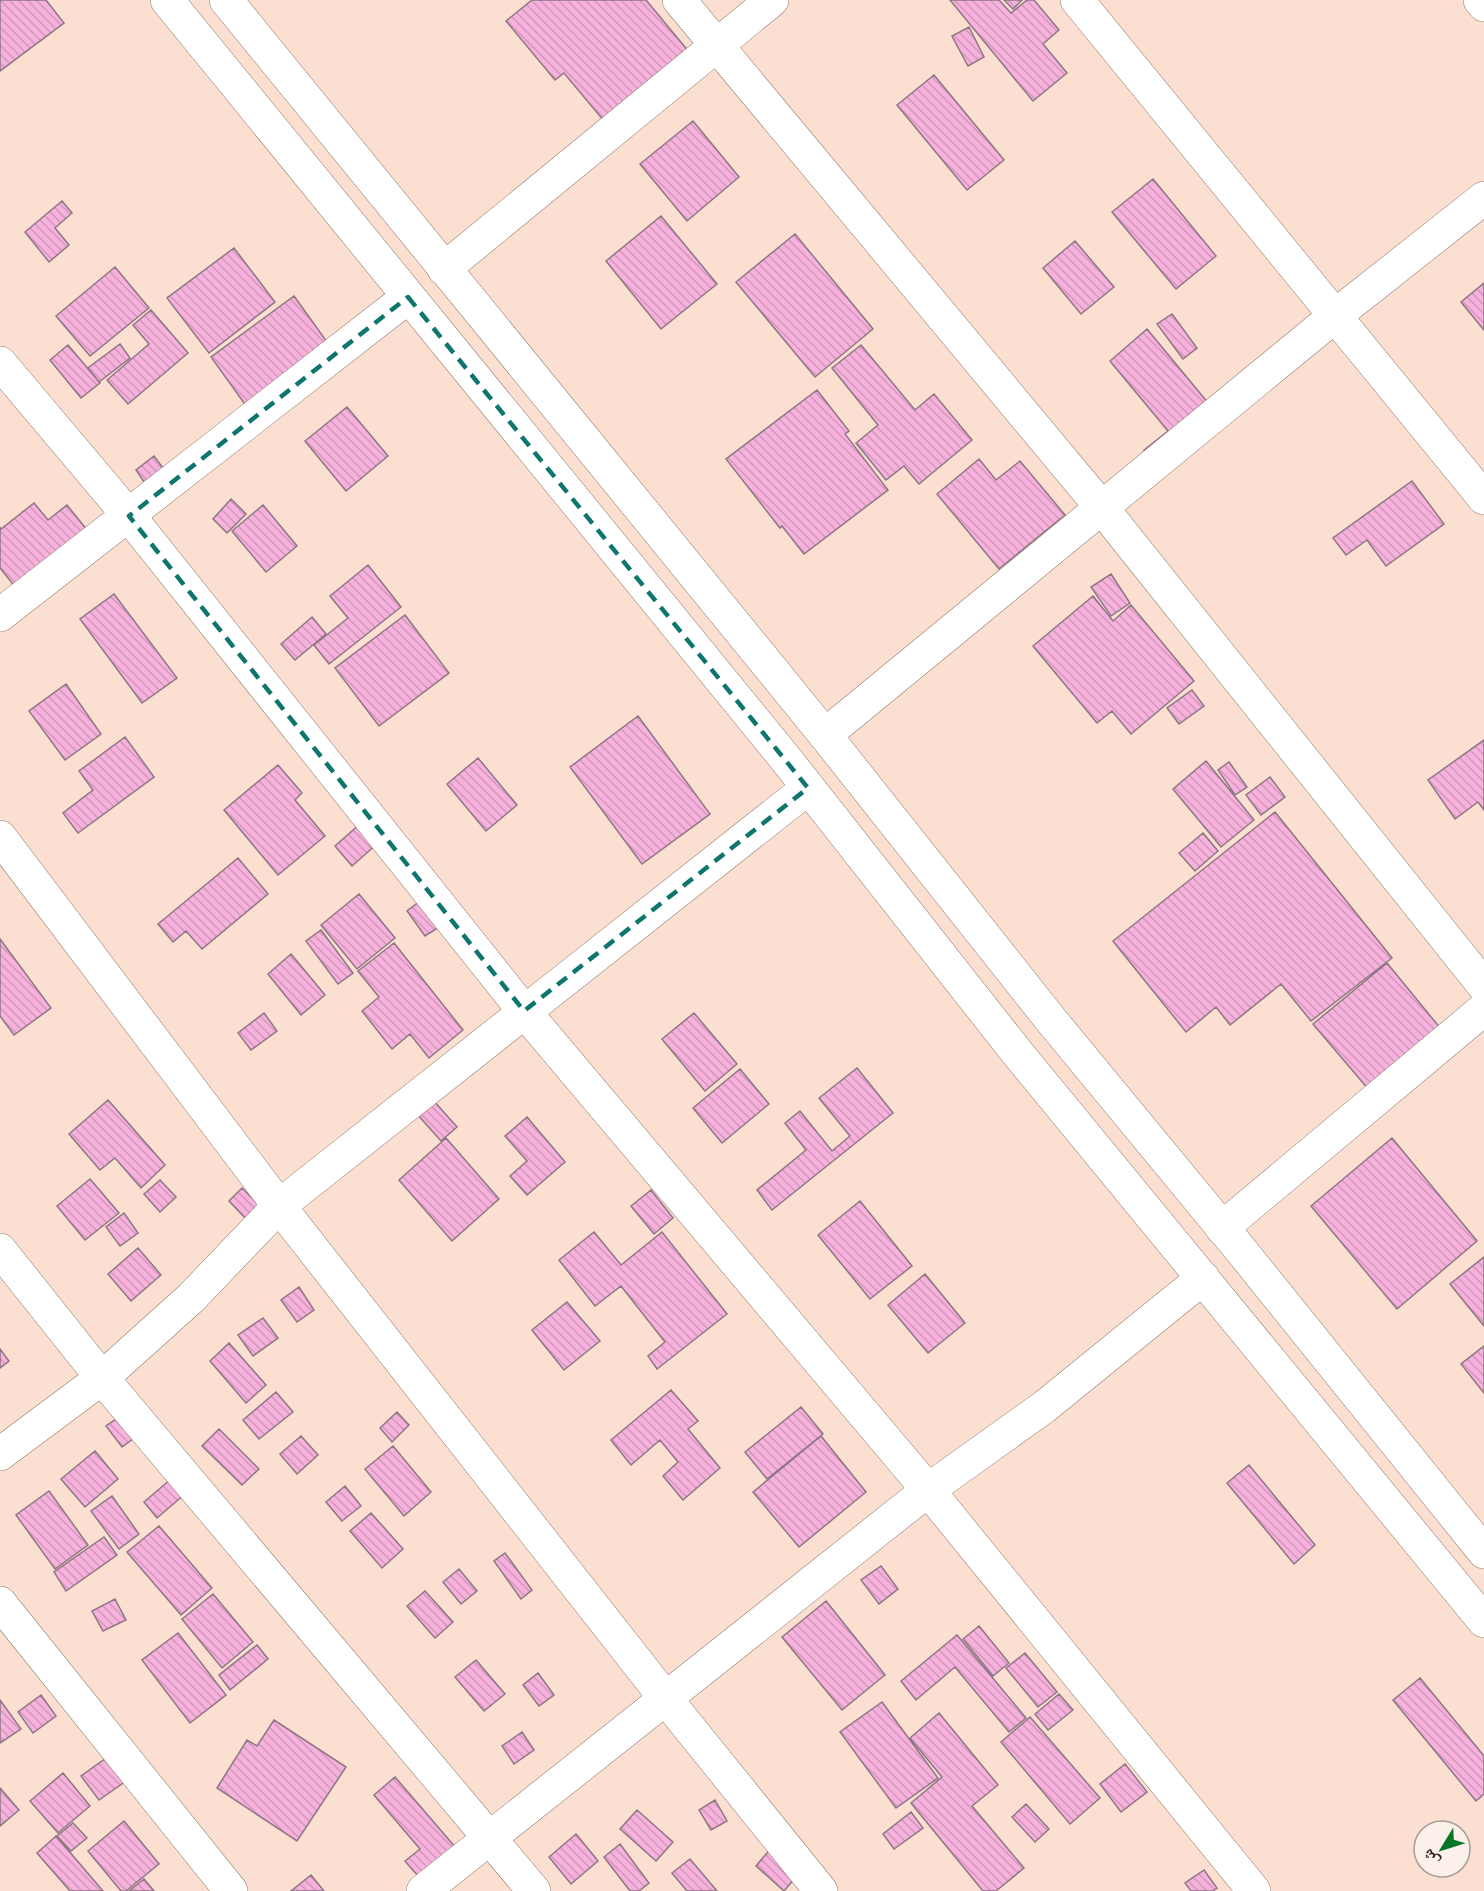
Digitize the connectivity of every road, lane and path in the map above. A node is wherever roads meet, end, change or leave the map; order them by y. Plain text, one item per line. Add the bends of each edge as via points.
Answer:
1 (166, 0) edge
2 (226, 0) edge
3 (679, 0) edge
4 (772, 0) edge
5 (1077, 0) edge
6 (1480, 0) edge
7 (1484, 5) edge
8 (717, 45) junction
9 (1484, 198) edge
10 (444, 269) junction
11 (408, 297) junction
12 (1336, 315) junction
13 (0, 363) edge
14 (1484, 498) edge
15 (1102, 508) junction
16 (129, 516) junction
17 (0, 615) edge
18 (825, 735) junction
19 (808, 788) junction
20 (0, 837) edge
21 (1484, 986) edge
22 (1484, 1010) edge
23 (524, 1011) junction
24 (279, 1206) junction
25 (1222, 1228) junction
26 (0, 1250) edge
27 (1203, 1278) junction
28 (102, 1378) junction
29 (0, 1454) edge
30 (928, 1490) junction
31 (1484, 1552) edge
32 (0, 1603) edge
33 (1484, 1621) edge
34 (666, 1699) junction
35 (490, 1837) junction
36 (231, 1891) edge
37 (423, 1891) edge
38 (534, 1891) edge
39 (821, 1891) edge
40 (1254, 1891) edge

1 - 11 street
2 - 10 street
3 - 8 street
4 - 8 street
5 - 12 street
6 - 7 street
8 - 10 street
8 - 15 street
9 - 12 street
10 - 18 street
11 - 16 street
11 - 19 street
12 - 14 street
12 - 15 street
13 - 16 street
15 - 18 street
15 - 21 street
16 - 17 street
16 - 23 street
18 - 25 street
19 - 23 street
19 - 27 street via 1015,1050
20 - 24 street
22 - 25 street
23 - 24 street
23 - 30 street
24 - 28 street via 191,1298
24 - 34 street
25 - 31 street
26 - 28 street
27 - 30 street via 1044,1407
27 - 33 street
28 - 29 street
28 - 35 street
30 - 34 street
30 - 40 street
32 - 36 street
34 - 35 street
34 - 39 street
35 - 37 street
35 - 38 street

